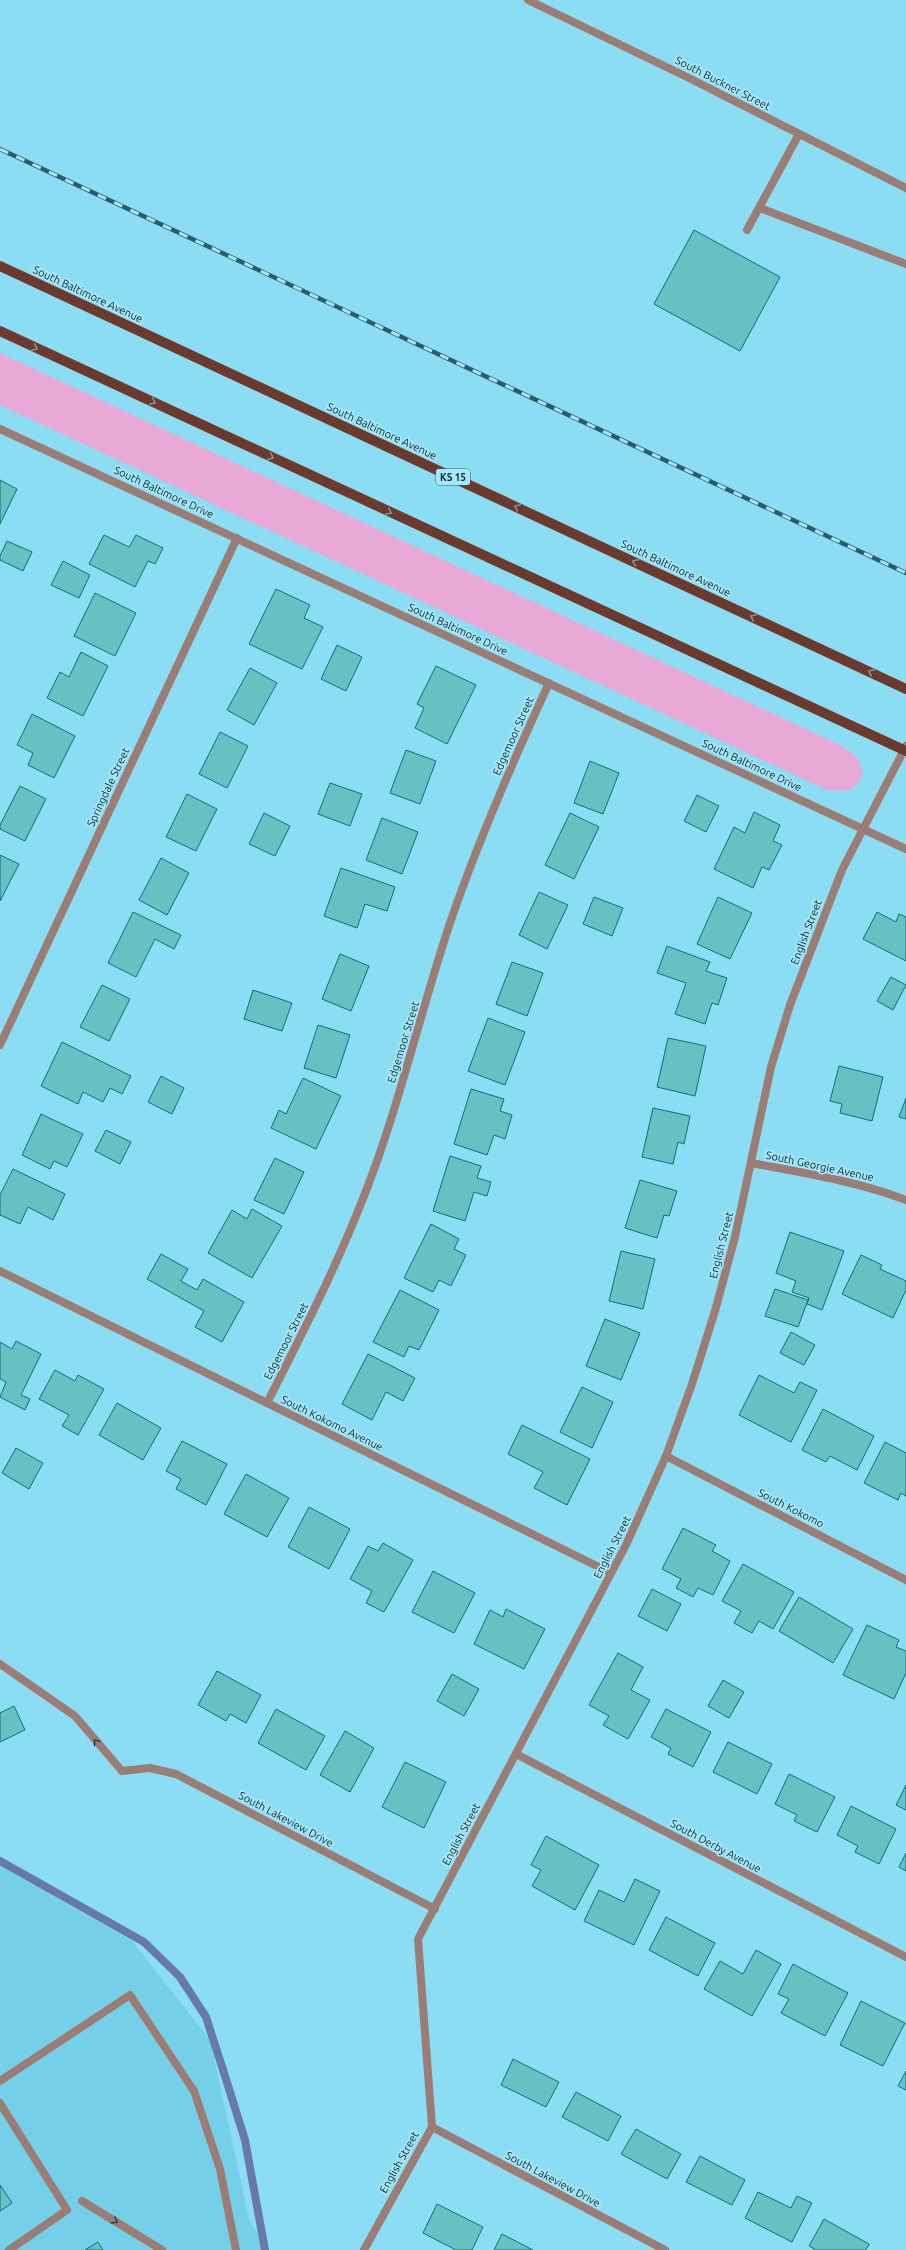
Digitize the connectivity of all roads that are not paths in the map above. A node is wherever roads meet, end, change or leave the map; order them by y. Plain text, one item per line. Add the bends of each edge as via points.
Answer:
1 (528, 0) edge
2 (799, 134) junction
3 (906, 188) edge
4 (760, 208) junction
5 (747, 230) dead end
6 (906, 264) edge
7 (0, 266) edge
8 (0, 331) edge
9 (0, 429) edge
10 (237, 538) junction
11 (549, 683) junction
12 (906, 689) edge
13 (905, 749) edge
14 (864, 829) junction
15 (906, 848) edge
16 (0, 1045) edge
17 (751, 1163) junction
18 (906, 1200) edge
19 (0, 1271) edge
20 (267, 1403) junction
21 (666, 1456) junction
22 (610, 1573) junction
23 (906, 1580) edge
24 (0, 1664) edge
25 (516, 1754) junction
26 (435, 1909) junction
27 (906, 1957) edge
28 (0, 2081) edge
29 (0, 2103) edge
30 (432, 2127) junction
31 (82, 2200) dead end
32 (9, 2250) edge
33 (162, 2250) edge
34 (236, 2250) edge
35 (364, 2250) edge
36 (665, 2250) edge

1 - 2 street, South Buckner Street
2 - 3 street, South Buckner Street
2 - 4 street
4 - 5 street
4 - 6 street
12 -> 7 main road, South Baltimore Avenue / KS 15
8 -> 13 main road
9 - 10 street, South Baltimore Drive
10 - 11 street, South Baltimore Drive
10 - 16 street, Springdale Street
11 - 14 street, South Baltimore Drive
11 - 20 street, Edgemoor Street via 513,762 469,870 361,1205 314,1312
13 - 14 street, English Street
14 - 15 street, South Baltimore Drive
14 - 17 street, English Street via 842,870 790,1005 771,1067
17 - 18 street, South Georgie Avenue via 855,1183
17 - 21 street, English Street via 715,1311
19 - 20 street, South Kokomo Avenue
20 - 22 street, South Kokomo Avenue
21 - 22 street, English Street via 648,1500
21 - 23 street, South Kokomo
22 - 25 street, English Street
26 -> 24 street, South Lakeview Drive via 176,1774 150,1768 122,1771 75,1716
25 - 26 street, English Street
25 - 27 street, South Derby Avenue
26 - 30 street, English Street via 418,1939
28 - 34 street via 130,1995 194,2091 220,2170
29 - 32 street via 67,2210
30 - 35 street, English Street
30 - 36 street, South Lakeview Drive
31 -> 33 street

